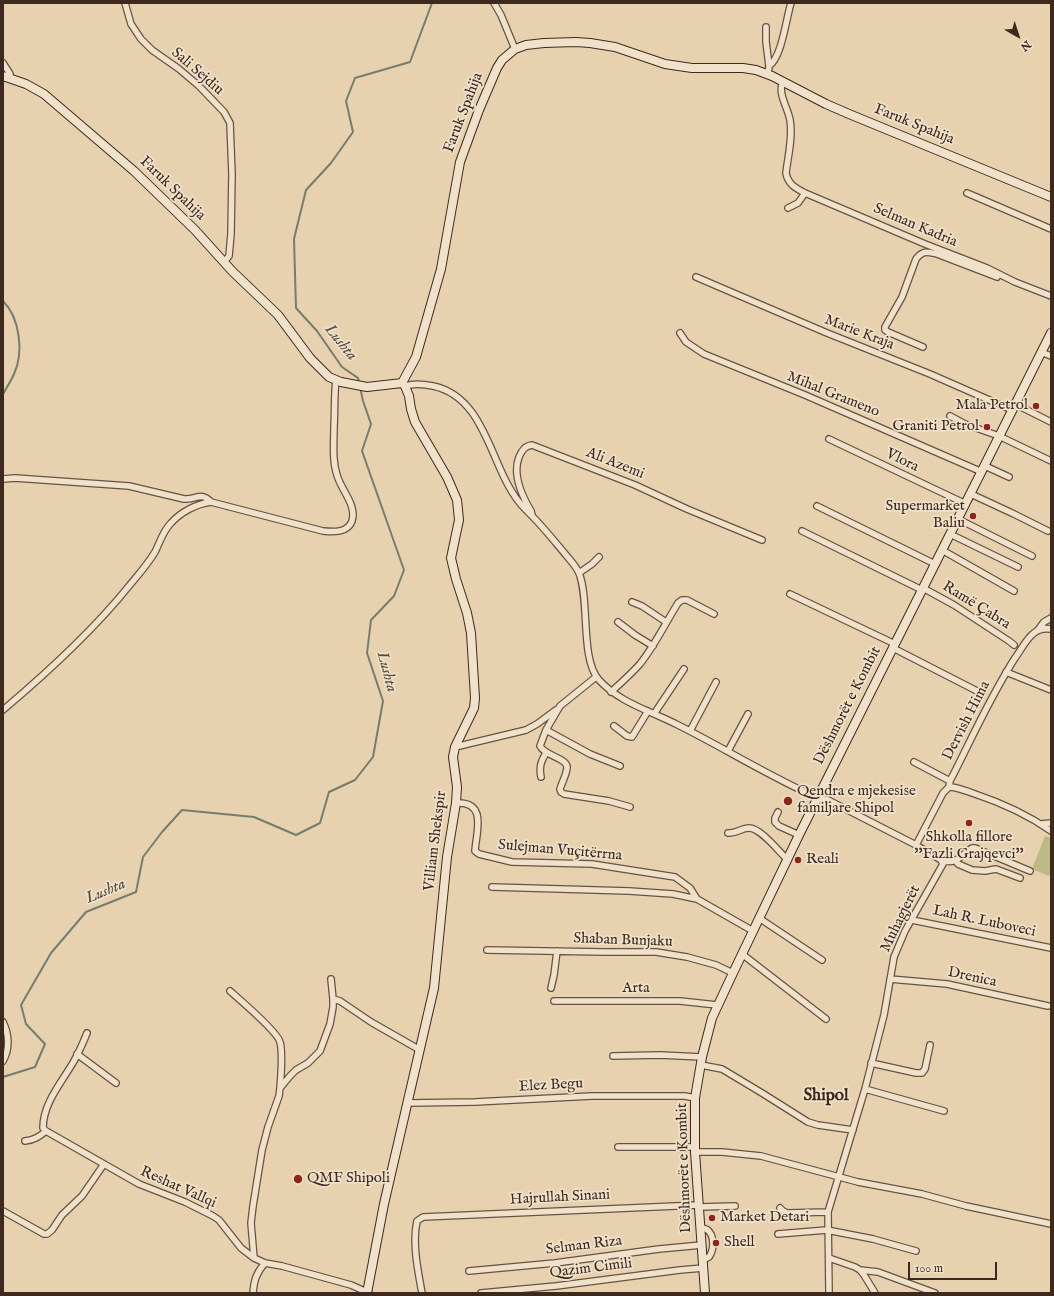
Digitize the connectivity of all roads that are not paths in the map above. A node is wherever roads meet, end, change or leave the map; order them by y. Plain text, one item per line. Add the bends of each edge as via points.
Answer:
1 (125, 3) edge
2 (494, 3) edge
3 (791, 3) edge
4 (766, 27) dead end
5 (515, 49) junction
6 (3, 63) edge
7 (769, 70) junction
8 (7, 77) edge
9 (783, 81) junction
10 (805, 193) junction
11 (967, 193) dead end
12 (1051, 197) edge
13 (788, 208) dead end
14 (1051, 229) edge
15 (224, 262) junction
16 (696, 277) dead end
17 (1015, 282) junction
18 (1051, 296) edge
19 (1051, 333) edge
20 (680, 334) dead end
21 (923, 347) dead end
22 (1041, 352) junction
23 (1051, 356) edge
24 (335, 380) junction
25 (403, 385) junction
26 (1014, 407) junction
27 (950, 416) dead end
28 (1051, 422) edge
29 (999, 436) junction
30 (828, 439) dead end
31 (1051, 461) edge
32 (983, 469) junction
33 (1009, 477) dead end
34 (3, 479) edge
35 (971, 494) junction
36 (211, 502) junction
37 (966, 504) junction
38 (817, 506) dead end
39 (532, 515) junction
40 (958, 519) junction
41 (802, 531) dead end
42 (1048, 531) dead end
43 (950, 534) junction
44 (762, 540) dead end
45 (942, 550) junction
46 (1032, 556) dead end
47 (599, 557) dead end
48 (935, 564) junction
49 (1018, 567) dead end
50 (578, 572) junction
51 (923, 589) junction
52 (1014, 591) dead end
53 (790, 594) dead end
54 (632, 602) dead end
55 (714, 614) dead end
56 (1051, 618) edge
57 (618, 622) dead end
58 (666, 622) junction
59 (1051, 629) edge
60 (1038, 630) junction
61 (653, 646) junction
62 (894, 646) junction
63 (1014, 646) dead end
64 (684, 669) dead end
65 (1006, 672) junction
66 (596, 676) junction
67 (716, 682) dead end
68 (1051, 690) edge
69 (611, 692) junction
70 (977, 692) dead end
71 (3, 710) edge
72 (557, 710) junction
73 (648, 712) junction
74 (654, 714) junction
75 (748, 714) dead end
76 (614, 726) dead end
77 (546, 730) junction
78 (690, 731) junction
79 (455, 747) junction
80 (728, 751) junction
81 (546, 753) junction
82 (914, 762) dead end
83 (620, 766) dead end
84 (541, 777) dead end
85 (950, 784) junction
86 (818, 798) junction
87 (456, 803) junction
88 (630, 807) dead end
89 (778, 812) dead end
90 (1051, 823) edge
91 (1041, 824) junction
92 (1051, 831) edge
93 (728, 833) dead end
94 (799, 835) junction
95 (916, 846) junction
96 (788, 860) junction
97 (941, 860) junction
98 (956, 861) junction
99 (1030, 872) dead end
100 (1020, 878) dead end
101 (492, 887) dead end
102 (697, 899) junction
103 (759, 918) junction
104 (912, 920) junction
105 (753, 931) junction
106 (1051, 948) edge
107 (487, 950) dead end
108 (557, 951) junction
109 (742, 954) junction
110 (822, 960) dead end
111 (732, 972) junction
112 (331, 979) dead end
113 (890, 979) junction
114 (551, 988) dead end
115 (230, 991) dead end
116 (333, 999) junction
117 (554, 1001) dead end
118 (717, 1005) junction
119 (1048, 1006) dead end
120 (826, 1019) dead end
121 (3, 1022) edge
122 (87, 1033) dead end
123 (930, 1045) dead end
124 (420, 1050) junction
125 (77, 1054) junction
126 (613, 1056) dead end
127 (3, 1061) edge
128 (701, 1061) junction
129 (871, 1063) junction
130 (116, 1083) dead end
131 (280, 1088) junction
132 (865, 1089) junction
133 (695, 1098) junction
134 (408, 1103) junction
135 (944, 1111) dead end
136 (853, 1130) junction
137 (46, 1131) junction
138 (25, 1141) dead end
139 (618, 1147) dead end
140 (695, 1150) junction
141 (104, 1164) junction
142 (839, 1177) junction
143 (699, 1206) junction
144 (735, 1206) dead end
145 (780, 1208) dead end
146 (3, 1212) edge
147 (828, 1212) junction
148 (1051, 1224) edge
149 (701, 1228) junction
150 (827, 1230) junction
151 (778, 1234) dead end
152 (702, 1245) junction
153 (916, 1251) dead end
154 (254, 1258) junction
155 (829, 1258) junction
156 (703, 1260) junction
157 (265, 1263) junction
158 (703, 1268) junction
159 (860, 1270) junction
160 (469, 1271) dead end
161 (831, 1292) edge
162 (254, 1293) edge
163 (367, 1293) edge
164 (422, 1293) edge
165 (481, 1293) edge
166 (705, 1293) edge
167 (875, 1293) edge
168 (935, 1293) edge

1 - 15 street, Sali Sejdiu via 131,24 141,39 199,86 224,112 230,123 231,234 229,256
2 - 5 street
3 - 7 street via 778,52
4 - 7 street
5 - 7 street, Faruk Spahija via 538,43 590,43 615,47 665,64 692,68
5 - 25 street, Faruk Spahija via 497,68 460,162 441,269 416,357
6 - 8 street, Faruk Spahija via 10,74
7 - 9 street, Faruk Spahija
8 - 15 street, Faruk Spahija via 44,94 71,116 157,193
9 - 10 street, Selman Kadria via 781,89 791,133 786,173 794,187
9 - 12 street, Faruk Spahija via 826,104
10 - 13 street via 798,203
10 - 17 street, Selman Kadria
11 - 14 street
15 - 24 street, Faruk Spahija via 278,315 310,358
16 - 26 street, Marie Kraja via 827,333
17 - 18 street, Selman Kadria
17 - 21 street, Selman Kadria via 937,254 921,254 916,259 902,297 885,330
19 - 22 street, Dëshmorët e Kombit
20 - 32 street, Mihal Grameno via 686,342 708,356
22 - 23 street
22 - 26 street, Dëshmorët e Kombit
24 - 25 street via 367,387
24 - 36 street via 334,458 337,477 353,512 353,519 347,528 337,532 323,530
25 - 39 street via 438,387 452,393 464,403 487,437 512,493
25 - 79 street, Villiam Shekspir via 409,396 415,422 453,490 459,510 451,558 468,613 475,698 474,708
26 - 28 street, Marie Kraja
26 - 29 street, Dëshmorët e Kombit
27 - 29 street
29 - 31 street
29 - 32 street, Dëshmorët e Kombit
30 - 37 street, Vlora
32 - 33 street
32 - 35 street, Dëshmorët e Kombit
34 - 36 street via 121,486 184,499 205,496
35 - 37 street, Dëshmorët e Kombit
35 - 42 street
36 - 71 street via 192,508 176,518 165,530 150,559 107,612 56,663
37 - 40 street, Dëshmorët e Kombit
38 - 48 street
39 - 44 street, Ali Azemi via 520,489 516,468 524,448 532,445 635,485
39 - 50 street
40 - 43 street, Dëshmorët e Kombit
40 - 46 street
41 - 51 street
43 - 45 street, Dëshmorët e Kombit
43 - 49 street
45 - 48 street, Dëshmorët e Kombit
45 - 52 street
47 - 50 street
48 - 51 street, Dëshmorët e Kombit
50 - 66 street via 584,604 588,655
51 - 62 street, Dëshmorët e Kombit
51 - 63 street, Ramë Çabra via 954,605
53 - 62 street
54 - 58 street
55 - 58 street via 687,600 682,600
56 - 60 street, Dervish Hima
57 - 61 street
58 - 61 street
59 - 60 street
60 - 65 street, Dervish Hima via 1027,640
61 - 69 street via 633,672
62 - 70 street
62 - 86 street, Dëshmorët e Kombit
64 - 74 street
65 - 68 street, Dervish Hima
65 - 85 street, Dervish Hima
66 - 69 street
66 - 72 street
67 - 78 street
69 - 73 street
72 - 77 street
72 - 79 street via 526,730
73 - 74 street
73 - 76 street via 632,737 626,736
74 - 78 street
75 - 80 street
77 - 81 street via 540,746
77 - 83 street via 590,754
78 - 80 street
79 - 87 street, Villiam Shekspir via 453,757 457,787
80 - 86 street
81 - 84 street via 539,768
81 - 88 street via 566,764 560,789 564,794
82 - 85 street, Dervish Hima
85 - 91 street via 994,801
85 - 95 street
86 - 94 street, Dëshmorët e Kombit
86 - 95 street via 828,800
87 - 102 street, Sulejman Vuçitërrna via 469,804 478,816 475,851 479,854 512,862 592,864 675,877 690,888
87 - 124 street, Villiam Shekspir via 447,857 436,977
89 - 94 street via 775,822
90 - 91 street
91 - 92 street
93 - 96 street via 754,829
94 - 96 street, Dëshmorët e Kombit
95 - 97 street
96 - 103 street, Dëshmorët e Kombit
97 - 98 street
97 - 104 street, Muhagjerët via 943,864
98 - 99 street via 972,848 976,848
98 - 100 street via 972,870 996,869
101 - 102 street, Sulejman Vuçitërrna via 629,890
102 - 105 street, Sulejman Vuçitërrna
103 - 105 street, Dëshmorët e Kombit
103 - 110 street
104 - 106 street, Lah R. Luboveci
104 - 113 street, Muhagjerët via 894,957
105 - 109 street, Dëshmorët e Kombit
107 - 108 street, Shaban Bunjaku
108 - 111 street, Shaban Bunjaku via 656,952 709,963
108 - 114 street, Shaban Bunjaku
109 - 111 street, Dëshmorët e Kombit
109 - 120 street
111 - 118 street, Dëshmorët e Kombit
112 - 116 street
113 - 119 street, Drenica via 947,984
113 - 129 street, Muhagjerët via 884,1015
115 - 131 street via 279,1039
116 - 124 street
116 - 131 street via 330,1024 320,1051 296,1070
117 - 118 street, Arta via 680,1002
118 - 128 street, Dëshmorët e Kombit
121 - 127 street via 8,1038
122 - 125 street
123 - 129 street via 922,1073
124 - 134 street, Villiam Shekspir
125 - 130 street
125 - 137 street via 53,1096 43,1122
126 - 128 street via 666,1055
128 - 133 street, Dëshmorët e Kombit
128 - 136 street via 722,1069 808,1122
129 - 132 street, Muhagjerët
131 - 154 street via 264,1138 258,1173 252,1223
132 - 135 street
132 - 136 street, Muhagjerët
133 - 134 street, Elez Begu via 592,1096
133 - 140 street, Dëshmorët e Kombit
134 - 163 street, Villiam Shekspir via 384,1204
136 - 142 street, Muhagjerët
137 - 138 street via 39,1137
137 - 141 street, Reshat Vallqi
139 - 140 street
140 - 142 street via 761,1156
140 - 143 street, Dëshmorët e Kombit
141 - 146 street via 82,1196 47,1234
141 - 154 street, Reshat Vallqi via 139,1184 213,1216 241,1248
142 - 147 street, Muhagjerët
142 - 148 street
143 - 144 street, Hajrullah Sinani
143 - 149 street, Dëshmorët e Kombit
143 - 164 street, Hajrullah Sinani via 423,1216 417,1221 416,1236
145 - 147 street via 787,1213
147 - 150 street, Muhagjerët
149 - 152 street, Dëshmorët e Kombit
149 - 156 street via 709,1230 712,1246 709,1258
150 - 151 street
150 - 153 street
150 - 155 street, Muhagjerët
152 - 156 street, Dëshmorët e Kombit
152 - 160 street, Selman Riza
154 - 157 street, Reshat Vallqi
155 - 159 street
155 - 161 street, Muhagjerët
156 - 158 street, Dëshmorët e Kombit
157 - 162 street via 254,1280
157 - 163 street, Reshat Vallqi via 344,1284
158 - 165 street, Qazim Cimili
158 - 166 street, Dëshmorët e Kombit
159 - 167 street
159 - 168 street via 878,1272

